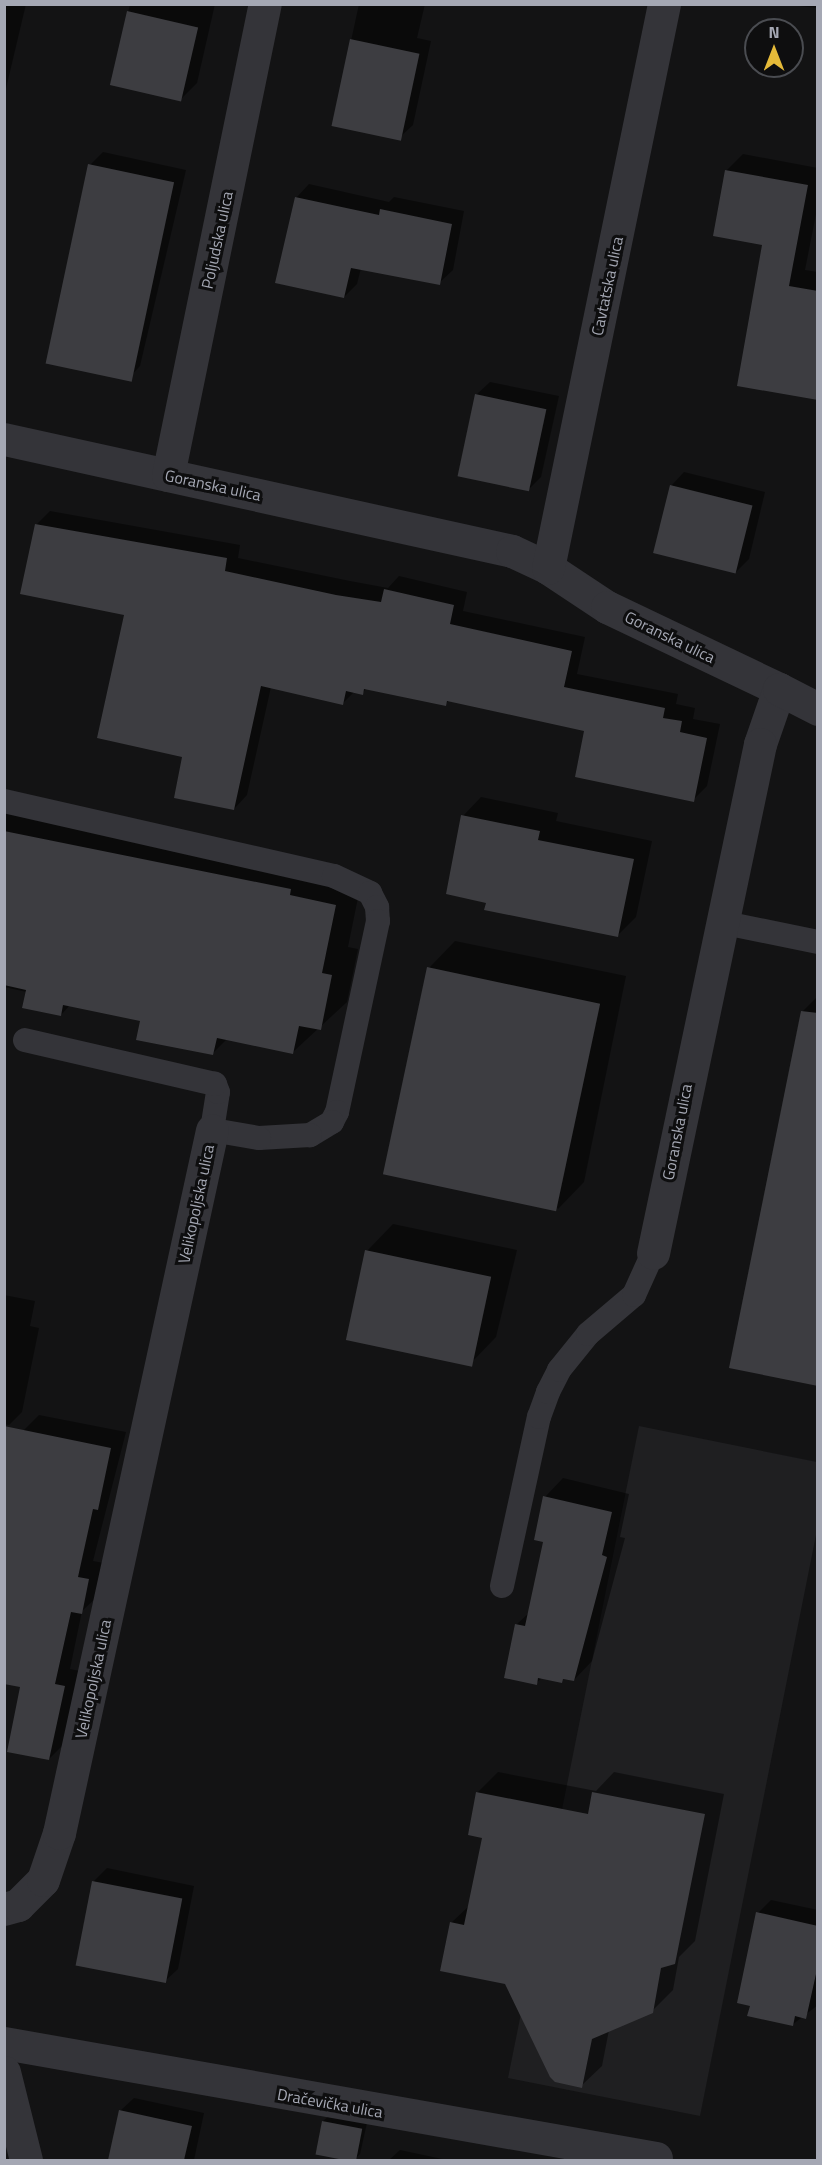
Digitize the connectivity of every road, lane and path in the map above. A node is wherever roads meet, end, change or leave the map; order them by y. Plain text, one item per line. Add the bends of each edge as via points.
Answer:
1 (265, 4) edge
2 (664, 4) edge
3 (4, 439) edge
4 (168, 475) junction
5 (548, 568) junction
6 (779, 689) junction
7 (818, 709) edge
8 (4, 801) edge
9 (720, 922) junction
10 (818, 942) edge
11 (25, 1040) dead end
12 (212, 1130) junction
13 (653, 1253) joint
14 (502, 1586) dead end
15 (4, 1910) edge
16 (4, 2043) edge
17 (4, 2073) edge
18 (656, 2158) dead end
19 (26, 2160) edge

1 - 4 street, Poljudska ulica
2 - 5 street, Cavtatska ulica
3 - 4 street, Goranska ulica
4 - 5 street, Goranska ulica via 512,551
5 - 6 street, Goranska ulica via 607,607
6 - 7 street
6 - 9 street, Goranska ulica via 759,744
8 - 12 lane, Velikopoljska ulica via 334,876 370,893 378,921 332,1122 310,1135 292,1139
9 - 10 lane
9 - 13 street, Goranska ulica
11 - 12 lane via 215,1084 218,1092
12 - 15 street, Velikopoljska ulica via 59,1833 43,1880 18,1905
13 - 14 lane via 634,1295 588,1334 559,1370 548,1392
16 - 18 street, Dračevička ulica
17 - 19 street

